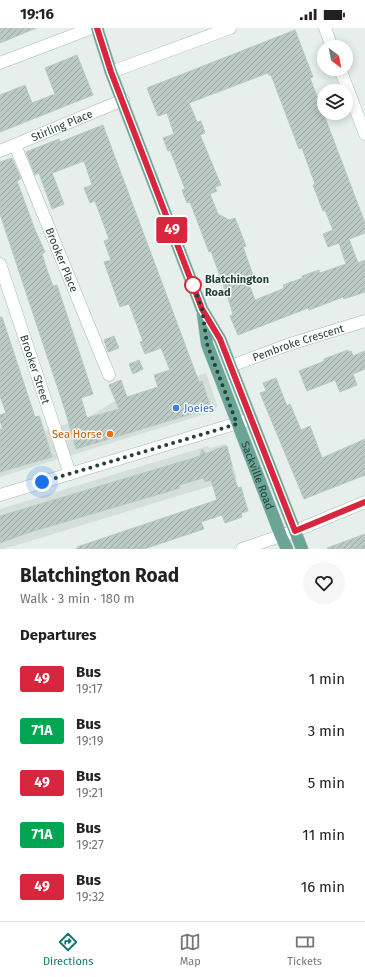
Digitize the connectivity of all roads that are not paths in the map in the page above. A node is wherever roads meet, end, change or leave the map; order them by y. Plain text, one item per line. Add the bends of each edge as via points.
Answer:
1 (92, 28) edge
2 (97, 28) edge
3 (230, 28) edge
4 (325, 28) edge
5 (329, 40) edge
6 (0, 63) edge
7 (111, 72) junction
8 (343, 76) edge
9 (123, 100) junction
10 (365, 134) edge
11 (14, 145) junction
12 (0, 151) edge
13 (0, 264) edge
14 (202, 309) junction
15 (365, 321) edge
16 (231, 366) junction
17 (109, 375) dead end
18 (251, 419) junction
19 (237, 424) junction
20 (70, 474) junction
21 (0, 495) edge
22 (365, 502) edge
23 (295, 531) junction
24 (281, 536) junction
25 (242, 549) edge
26 (287, 549) edge
27 (302, 549) edge

1 - 6 street
2 - 7 main road, Sackville Road
3 - 7 street
4 - 5 street
7 - 9 main road, Sackville Road
8 - 10 street
9 - 11 street, Stirling Place
9 - 14 main road, Sackville Road
11 - 12 street, Stirling Place
11 - 17 street, Brooker Place
13 - 20 street, Brooker Street
14 - 16 main road, Sackville Road via 220,339
14 - 19 main road, Sackville Road via 207,344
15 - 16 street, Pembroke Crescent via 290,344
16 - 18 main road, Sackville Road
18 - 19 street
18 - 23 main road, Sackville Road
19 - 20 street
19 - 24 main road, Sackville Road
20 - 21 street
22 - 23 street
23 - 24 street
23 - 27 main road, Sackville Road
24 - 25 street
24 - 26 main road, Sackville Road

